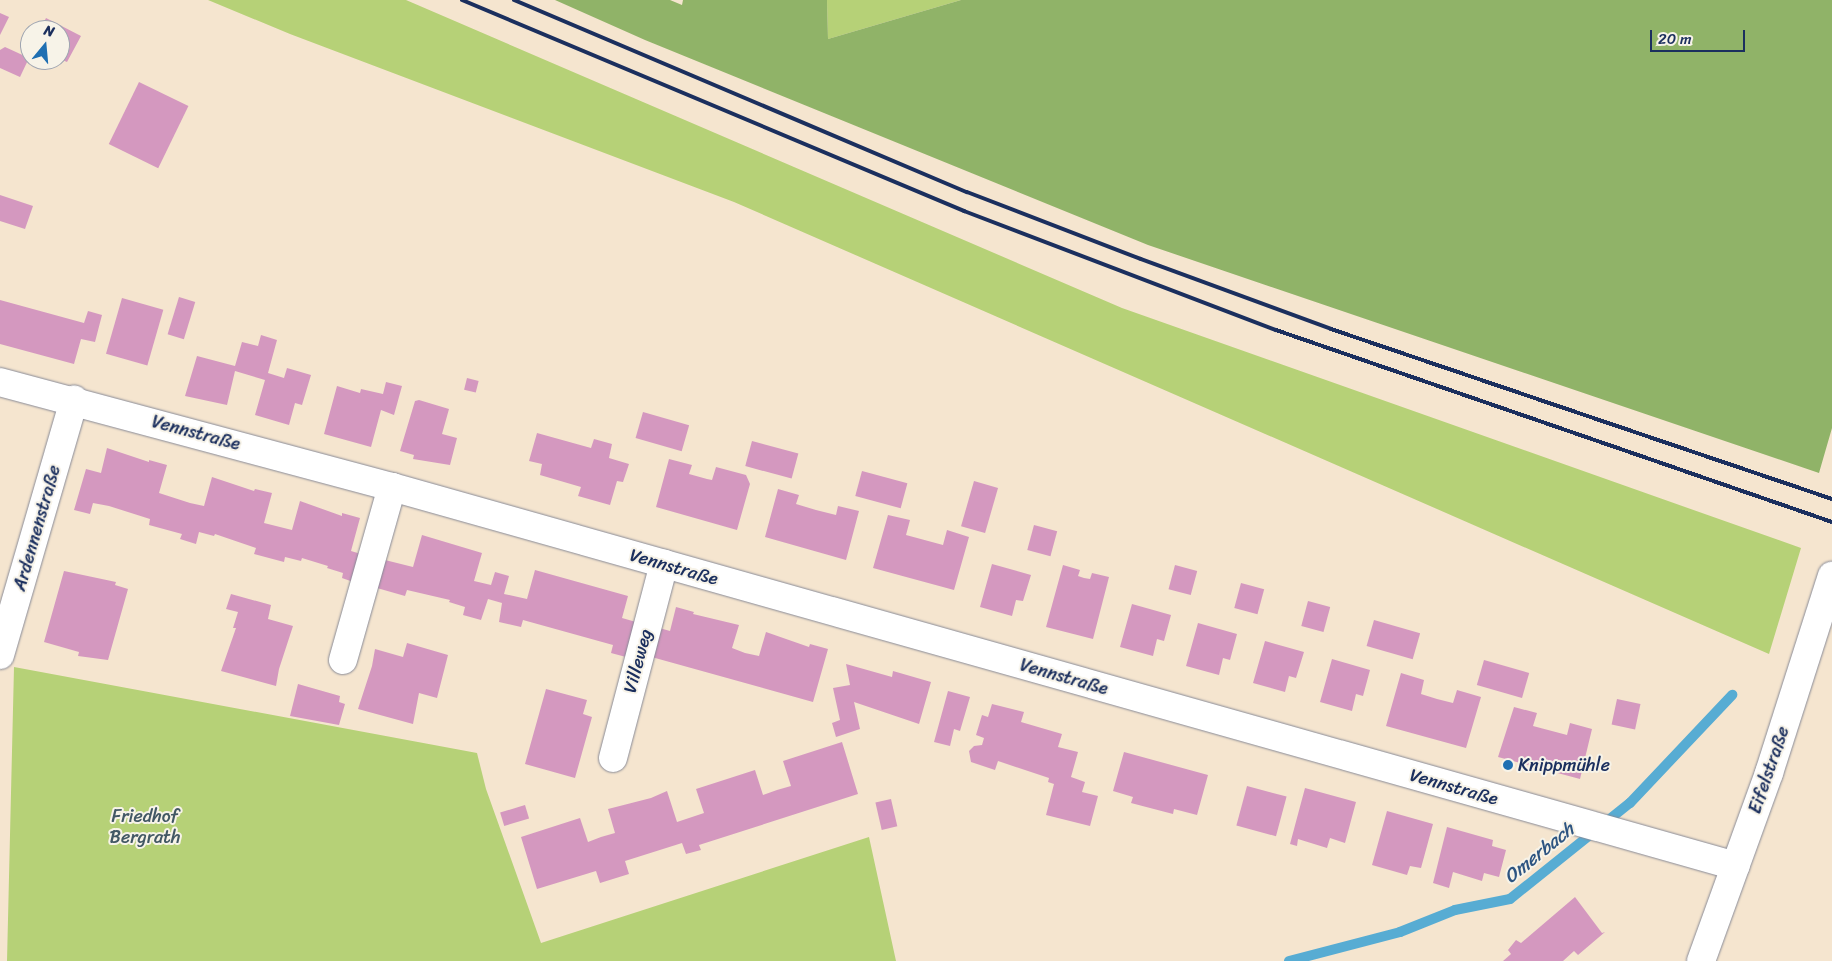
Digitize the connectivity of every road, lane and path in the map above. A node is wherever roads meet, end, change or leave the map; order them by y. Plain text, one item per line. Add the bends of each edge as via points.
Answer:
1 (0, 382) edge
2 (74, 400) junction
3 (392, 488) junction
4 (664, 564) junction
5 (1832, 576) edge
6 (0, 655) edge
7 (343, 660) dead end
8 (612, 758) dead end
9 (1736, 866) junction
10 (1701, 961) edge

1 - 2 street, Vennstraße
2 - 3 street, Vennstraße
2 - 6 street, Ardennenstraße
3 - 4 street, Vennstraße
3 - 7 street
4 - 8 street, Villeweg
4 - 9 street, Vennstraße
5 - 9 street, Eifelstraße
9 - 10 street, Eifelstraße

